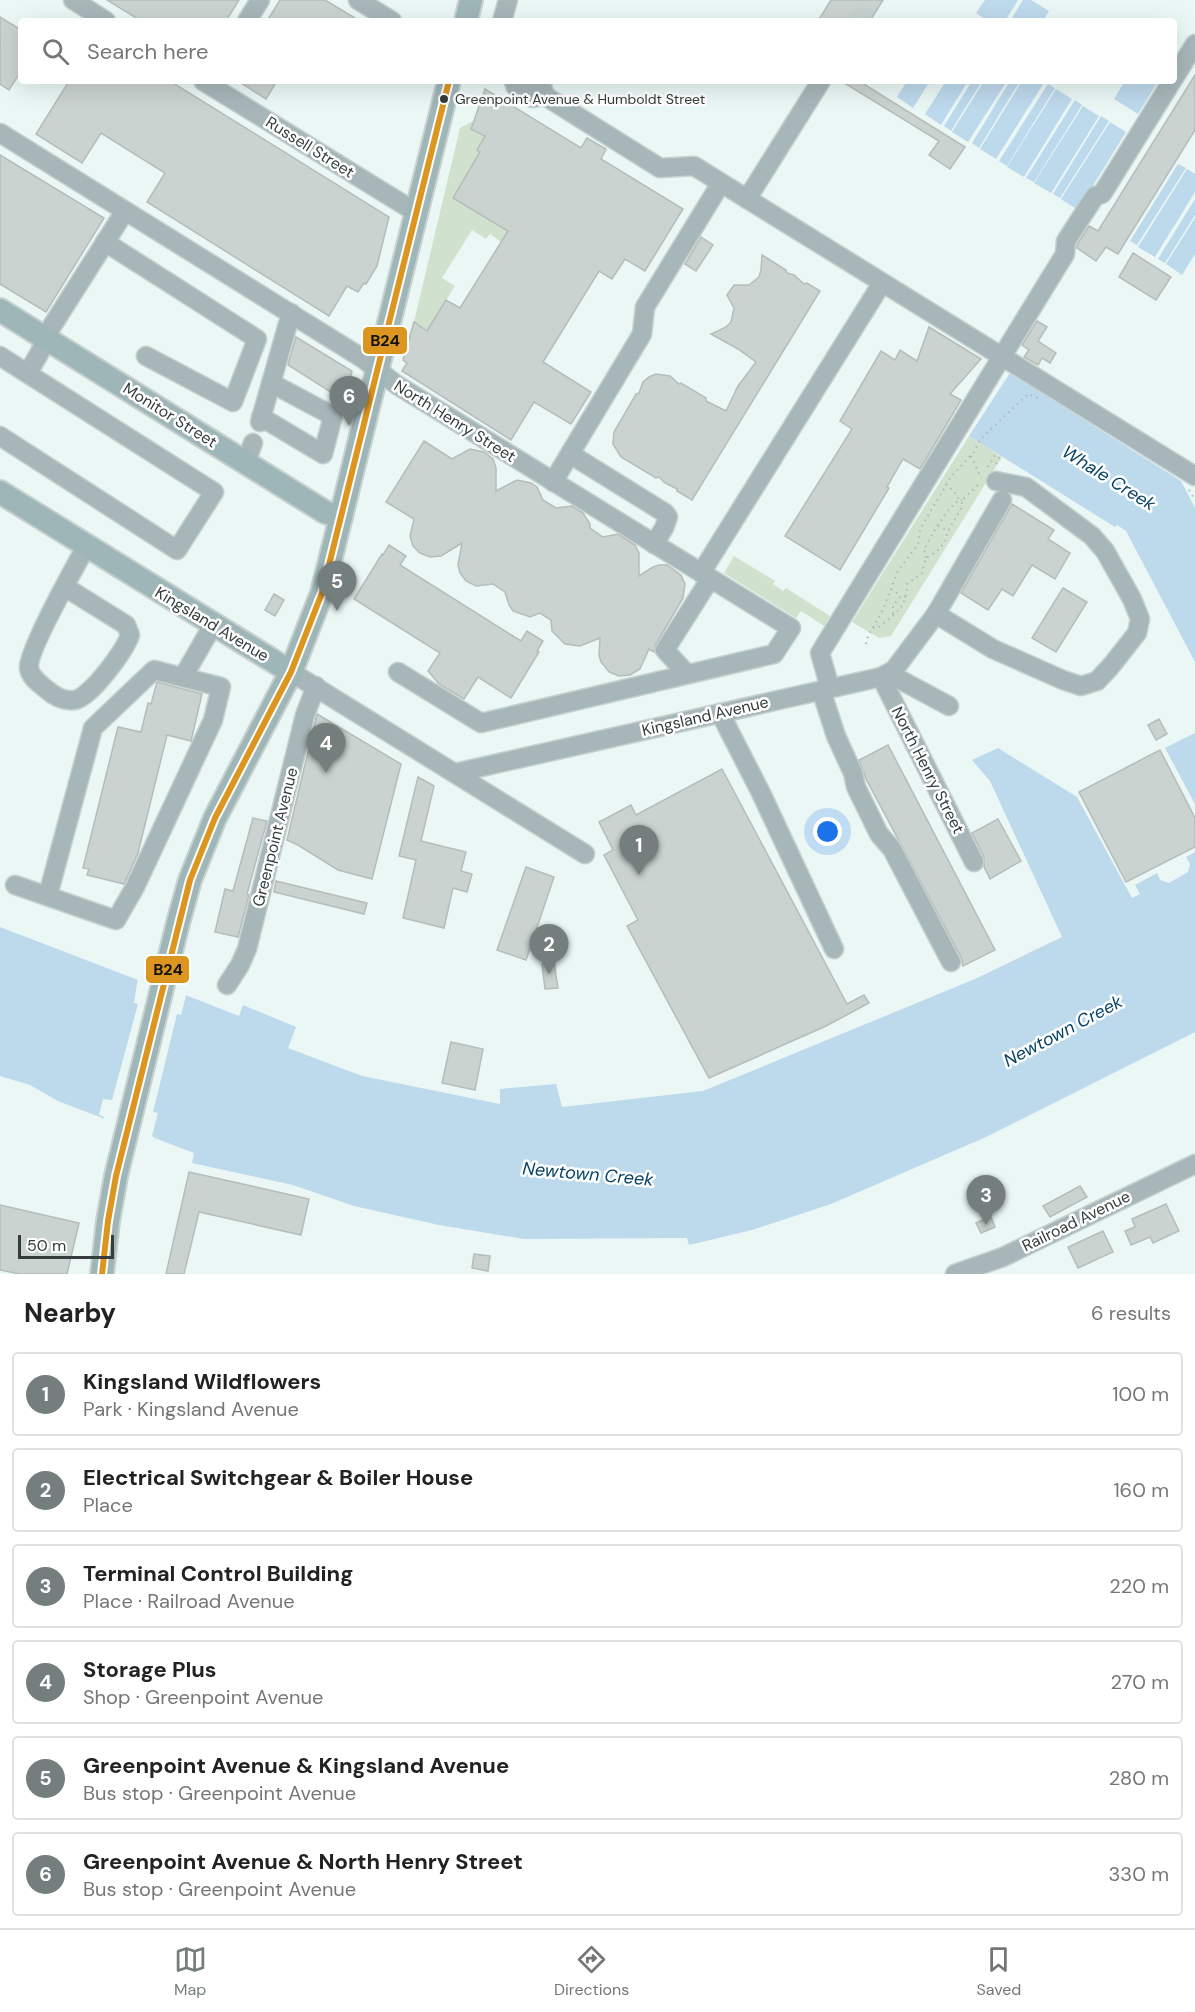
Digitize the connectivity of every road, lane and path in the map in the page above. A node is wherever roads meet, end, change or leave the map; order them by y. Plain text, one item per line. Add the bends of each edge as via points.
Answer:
1 (73, 0) edge
2 (260, 0) edge
3 (358, 0) edge
4 (471, 0) edge
5 (508, 0) edge
6 (101, 18) edge
7 (249, 18) edge
8 (387, 18) edge
9 (467, 18) edge
10 (503, 18) edge
11 (1195, 44) edge
12 (1177, 73) edge
13 (209, 84) edge
14 (448, 84) edge
15 (515, 84) edge
16 (819, 84) edge
17 (1170, 84) edge
18 (541, 88) edge
19 (0, 133) edge
20 (721, 183) junction
21 (747, 199) junction
22 (125, 211) junction
23 (417, 213) junction
24 (105, 242) junction
25 (882, 284) junction
26 (0, 310) edge
27 (291, 313) junction
28 (45, 338) junction
29 (0, 356) edge
30 (147, 356) dead end
31 (1002, 356) junction
32 (379, 371) junction
33 (28, 373) junction
34 (271, 382) junction
35 (1044, 400) dead end
36 (0, 436) edge
37 (570, 454) junction
38 (971, 456) junction
39 (999, 458) dead end
40 (992, 474) joint
41 (1195, 476) edge
42 (553, 482) junction
43 (946, 484) junction
44 (0, 492) edge
45 (1192, 496) dead end
46 (961, 500) junction
47 (1195, 500) edge
48 (1002, 501) dead end
49 (341, 517) junction
50 (938, 526) junction
51 (948, 531) junction
52 (919, 537) junction
53 (928, 542) junction
54 (654, 544) junction
55 (86, 547) junction
56 (926, 558) junction
57 (706, 576) junction
58 (65, 587) junction
59 (891, 589) junction
60 (901, 596) junction
61 (907, 597) junction
62 (936, 614) junction
63 (893, 615) junction
64 (213, 625) junction
65 (873, 628) junction
66 (866, 644) dead end
67 (291, 672) junction
68 (398, 672) dead end
69 (687, 674) junction
70 (183, 677) junction
71 (881, 677) junction
72 (316, 686) junction
73 (825, 689) junction
74 (949, 706) dead end
75 (720, 713) junction
76 (455, 773) junction
77 (585, 854) dead end
78 (974, 862) dead end
79 (15, 885) dead end
80 (48, 895) junction
81 (834, 949) dead end
82 (951, 962) dead end
83 (227, 985) dead end
84 (1195, 1164) edge
85 (102, 1274) edge
86 (955, 1274) edge

1 - 6 street
2 - 7 street
3 - 8 street
4 - 9 main road
5 - 10 street
11 - 12 street
13 - 23 street, Russell Street
14 - 23 main road
15 - 18 street via 533,98
16 - 21 street
17 - 31 street via 1102,194 1095,196 1066,241 1065,254
18 - 20 street via 660,168 694,166
19 - 22 street, North Henry Street
20 - 21 street
20 - 37 street via 645,307 642,334
21 - 25 street
22 - 24 street
22 - 27 street, North Henry Street
23 - 32 main road
24 - 28 street
24 - 30 street via 257,339 233,402
25 - 31 street
25 - 57 street
26 - 28 main road, Monitor Street
27 - 32 street, North Henry Street
27 - 34 street
28 - 33 street
28 - 49 main road, Monitor Street via 250,453 325,512
29 - 33 street
31 - 41 street
31 - 73 street via 820,653
32 - 42 street, North Henry Street
32 - 49 main road
33 - 36 street via 214,492 177,550
34 - 34 street via 260,420 323,454 333,416
35 - 38 path via 1028,394 979,442
37 - 42 street
37 - 54 street via 665,513 667,522
38 - 43 path
38 - 46 path via 982,480
39 - 40 path via 995,454
40 - 62 street via 1026,487 1092,536 1132,599 1140,619 1137,633 1097,681 1081,686 993,649
42 - 54 street, North Henry Street
43 - 46 path
43 - 52 path
44 - 55 main road, Kingsland Avenue
45 - 47 path
46 - 50 path via 953,504
46 - 51 path via 962,507
48 - 62 street
49 - 67 main road via 322,593
50 - 51 path
50 - 53 path
51 - 56 path via 945,542
52 - 53 path
52 - 59 path
53 - 56 path via 924,549
54 - 57 street, North Henry Street
55 - 58 street
55 - 64 main road, Kingsland Avenue
56 - 61 path via 922,573 907,585
57 - 69 street via 665,650
57 - 69 street, North Henry Street via 791,628 774,654
58 - 58 street via 32,651 29,667 33,678 52,695 77,700 126,646 130,635 126,625
59 - 60 path
59 - 65 path
60 - 61 path
60 - 63 path via 893,606
61 - 63 path via 903,608
62 - 71 street via 894,670
63 - 65 path
64 - 67 main road, Kingsland Avenue
64 - 70 street
65 - 66 path
67 - 72 street, Kingsland Avenue
67 - 85 main road via 202,848 178,923 116,1176
68 - 69 street via 481,723
70 - 80 street via 154,670 93,728
70 - 80 street via 221,687 213,720 116,920
71 - 73 street, Kingsland Avenue
71 - 74 street, Kingsland Avenue via 897,678
71 - 78 street, North Henry Street
72 - 76 street, Kingsland Avenue
72 - 83 street, Greenpoint Avenue via 304,715 247,949
73 - 75 street, Kingsland Avenue
73 - 82 street via 836,736 856,787
75 - 76 street, Kingsland Avenue
75 - 81 street
76 - 77 street, Kingsland Avenue
79 - 80 street
84 - 86 street, Railroad Avenue via 1003,1257

